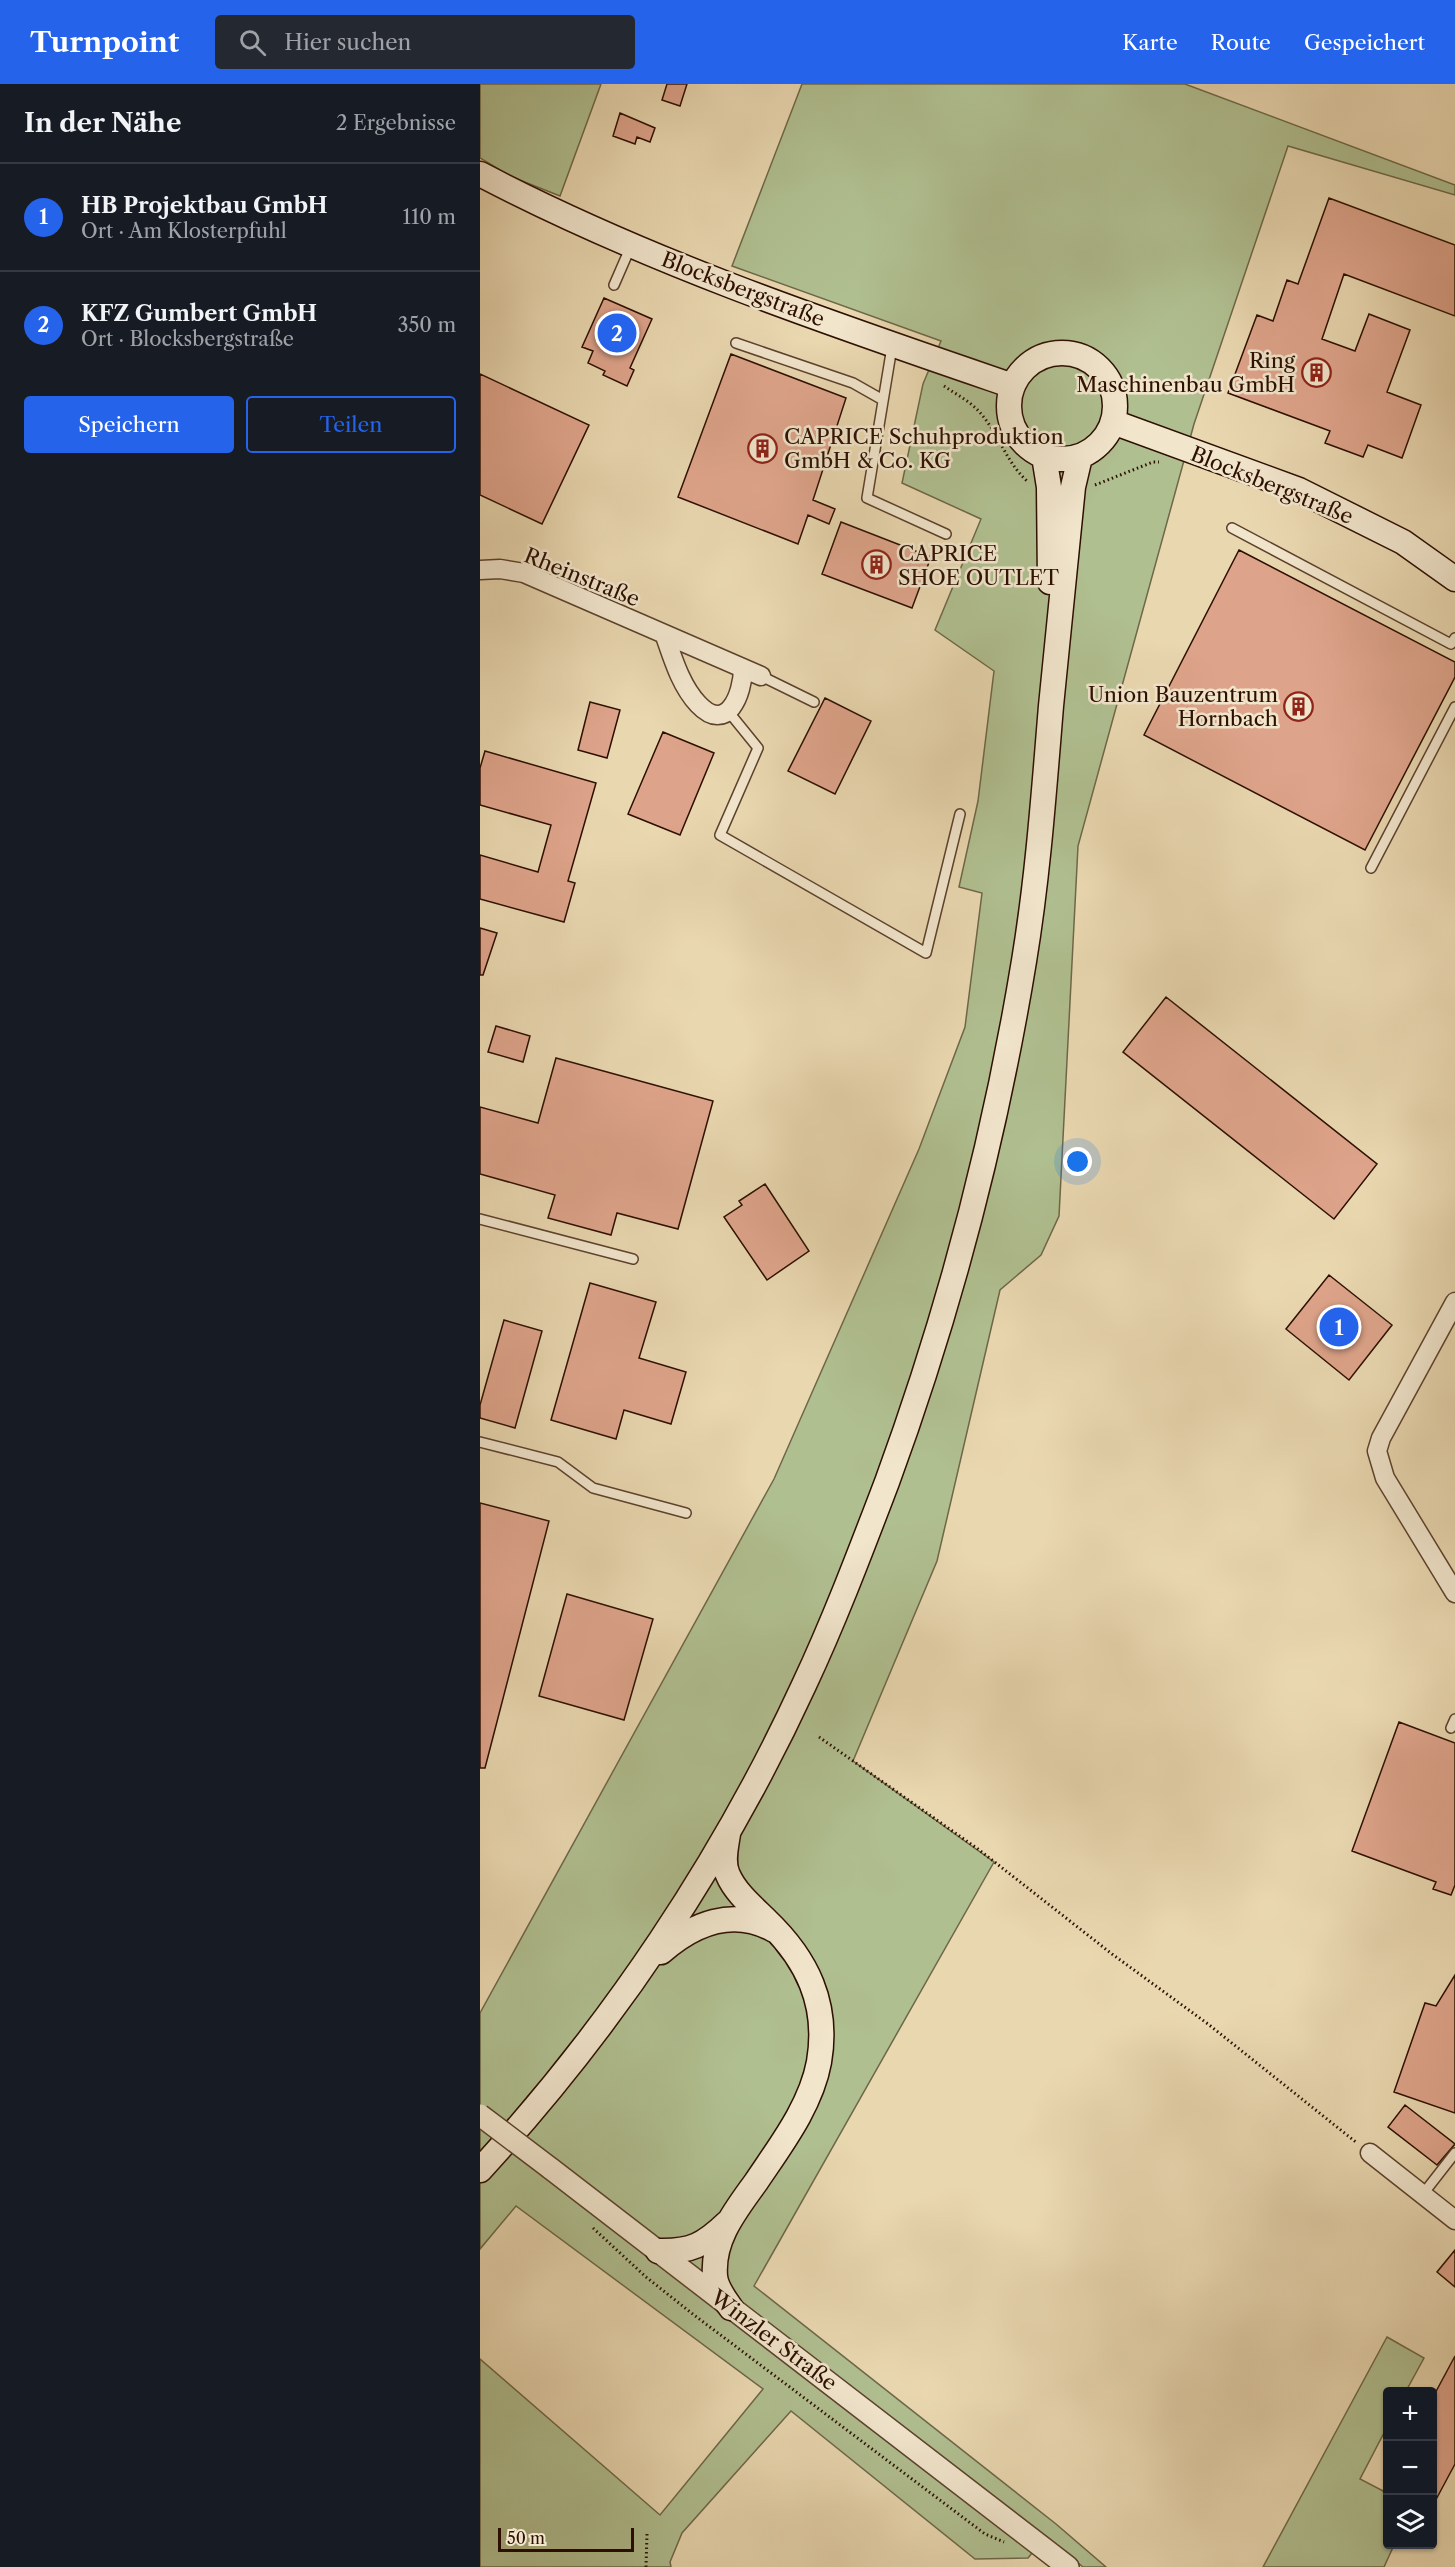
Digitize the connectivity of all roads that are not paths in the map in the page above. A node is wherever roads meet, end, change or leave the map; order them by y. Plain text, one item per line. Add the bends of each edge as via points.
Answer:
1 (480, 174) edge
2 (631, 244) junction
3 (614, 285) dead end
4 (736, 343) dead end
5 (892, 344) junction
6 (1013, 386) junction
7 (883, 400) junction
8 (1113, 422) junction
9 (1044, 456) junction
10 (1080, 457) junction
11 (1061, 487) junction
12 (1232, 528) dead end
13 (946, 534) dead end
14 (480, 570) edge
15 (1455, 579) edge
16 (665, 636) junction
17 (1454, 643) edge
18 (743, 668) junction
19 (760, 676) joint
20 (813, 702) dead end
21 (1455, 707) edge
22 (728, 711) junction
23 (960, 814) dead end
24 (1371, 868) dead end
25 (480, 1219) edge
26 (633, 1259) dead end
27 (1455, 1302) edge
28 (480, 1442) edge
29 (686, 1513) dead end
30 (1455, 1593) edge
31 (729, 1829) junction
32 (781, 1934) junction
33 (626, 1989) junction
34 (480, 2115) edge
35 (1370, 2153) road end
36 (1455, 2153) edge
37 (480, 2170) edge
38 (1423, 2194) junction
39 (1455, 2220) edge
40 (729, 2221) junction
41 (658, 2251) junction
42 (731, 2308) junction
43 (1068, 2567) edge

1 - 2 main road, Blocksbergstraße
2 - 3 lane
2 - 5 main road, Blocksbergstraße
4 - 7 lane via 853,383
5 - 6 main road, Blocksbergstraße
5 - 7 lane
6 - 8 main road via 1036,359 1053,353 1089,360 1112,386 1116,404
6 - 9 main road via 1009,400 1014,428 1026,445
7 - 13 lane via 867,498
8 - 10 main road via 1095,449
8 - 15 main road, Blocksbergstraße via 1299,490 1403,542
9 - 10 main road via 1062,460
9 - 11 main road
10 - 11 main road
11 - 31 main road via 1051,708 1036,883 1006,1059 965,1239 928,1363 865,1540 804,1686
12 - 17 lane
14 - 16 street, Rheinstraße via 524,573
16 - 18 street, Rheinstraße
16 - 22 street via 677,670 698,704 714,713
18 - 19 street, Rheinstraße
18 - 22 street via 740,695
19 - 20 lane
21 - 24 lane
22 - 23 lane via 758,748 720,835 926,953
25 - 26 lane
27 - 30 street via 1377,1451 1386,1478
28 - 29 lane via 558,1462 593,1488
31 - 32 main road via 728,1875 748,1902
31 - 33 main road via 679,1913
32 - 33 main road via 749,1922 728,1920 699,1925 675,1940
32 - 40 main road via 814,1986 823,2027 819,2066 795,2121
33 - 37 main road via 548,2092
34 - 41 street, Winzler Straße, bridge
35 - 38 street
36 - 38 lane
38 - 39 street
40 - 41 main road via 702,2244 676,2252
40 - 42 main road via 719,2243 715,2277
41 - 42 street, Winzler Straße
42 - 43 street, Winzler Straße

